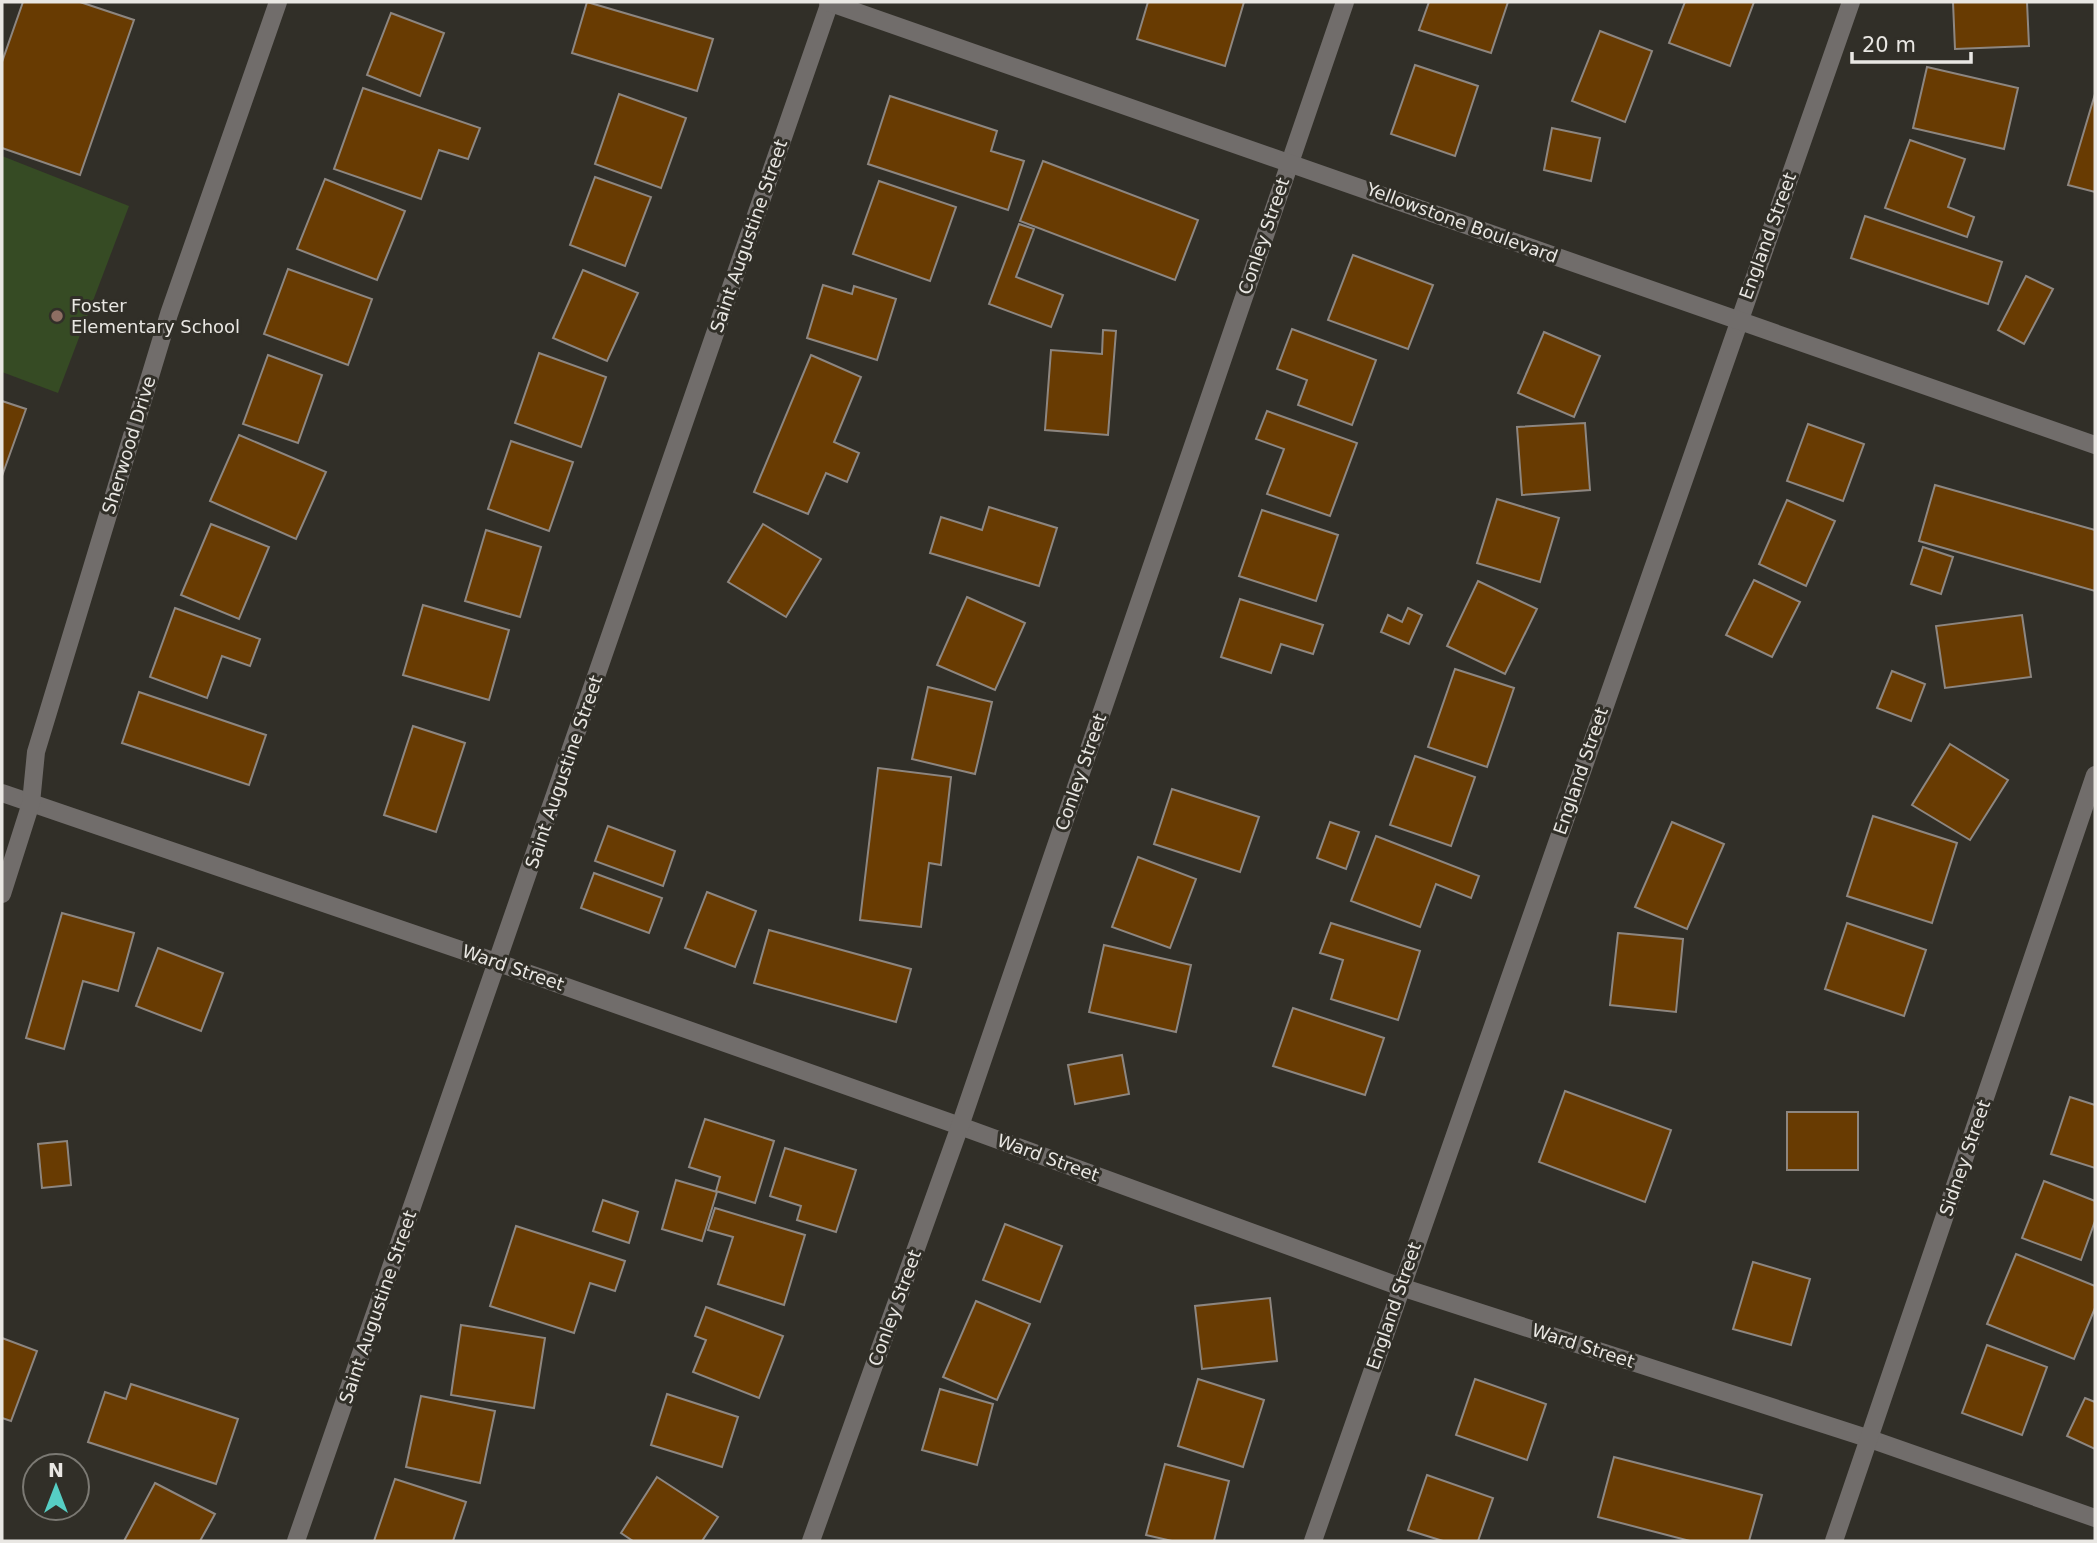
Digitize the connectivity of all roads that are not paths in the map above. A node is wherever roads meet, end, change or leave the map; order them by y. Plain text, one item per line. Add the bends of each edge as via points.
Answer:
1 (278, 2) edge
2 (829, 2) edge
3 (1345, 2) edge
4 (1851, 2) edge
5 (1289, 162) junction
6 (1738, 321) junction
7 (2095, 445) edge
8 (2095, 775) edge
9 (2, 793) edge
10 (32, 803) junction
11 (2, 894) edge
12 (499, 963) junction
13 (960, 1126) junction
14 (1401, 1287) junction
15 (1870, 1439) junction
16 (2095, 1518) edge
17 (296, 1541) edge
18 (811, 1541) edge
19 (1313, 1541) edge
20 (1834, 1541) edge

1 - 10 street, Sherwood Drive via 169,314 36,752
2 - 5 street, Yellowstone Boulevard
2 - 12 street, Saint Augustine Street
3 - 5 street, Conley Street
4 - 6 street, England Street
5 - 6 street, Yellowstone Boulevard
5 - 13 street, Conley Street
6 - 7 street, Yellowstone Boulevard
6 - 14 street, England Street
8 - 15 street, Sidney Street
9 - 10 street, Ward Street
10 - 11 street, Sherwood Drive
10 - 12 street, Ward Street
12 - 13 street, Ward Street
12 - 17 street, Saint Augustine Street
13 - 14 street, Ward Street
13 - 18 street, Conley Street
14 - 15 street, Ward Street
14 - 19 street, England Street
15 - 16 street, Ward Street
15 - 20 street, Sidney Street

